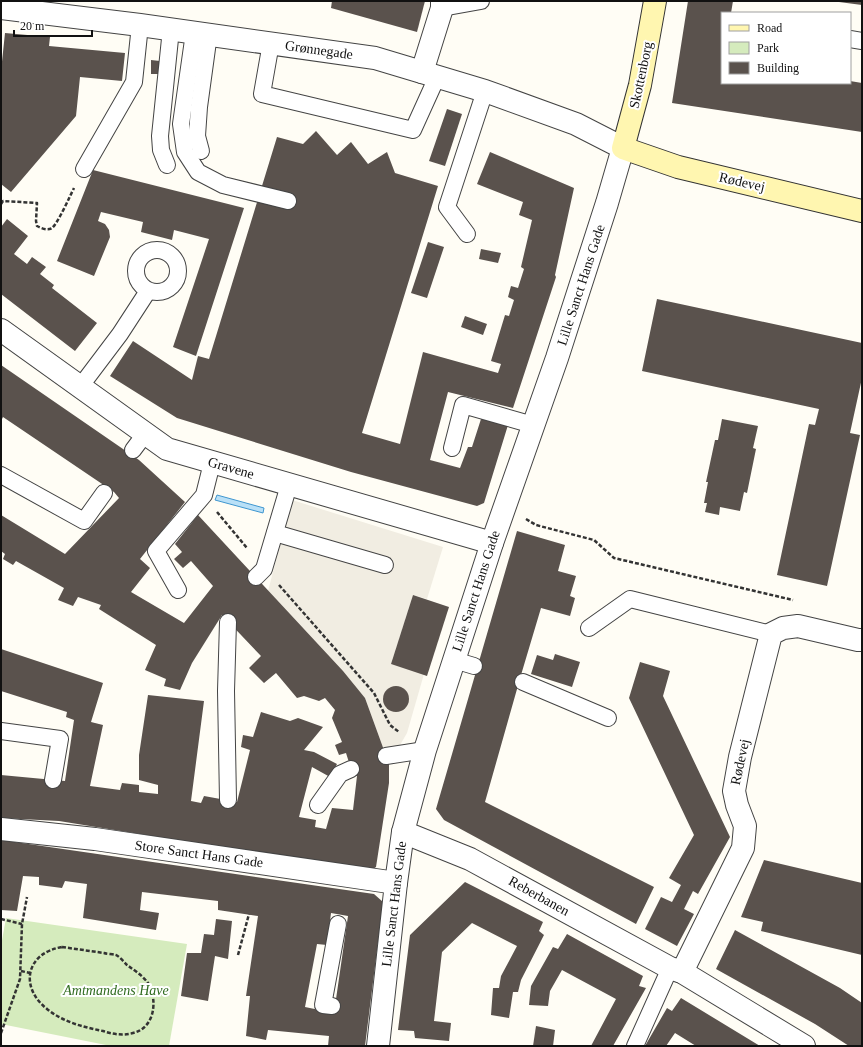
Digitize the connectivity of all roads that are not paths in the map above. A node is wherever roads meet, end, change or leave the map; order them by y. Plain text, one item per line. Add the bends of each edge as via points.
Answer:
1 (481, 1) edge
2 (655, 1) edge
3 (442, 5) edge
4 (14, 6) edge
5 (140, 25) junction
6 (171, 29) junction
7 (202, 34) junction
8 (851, 39) edge
9 (862, 41) edge
10 (271, 43) junction
11 (429, 74) junction
12 (485, 91) junction
13 (623, 148) junction
14 (201, 151) dead end
15 (167, 165) dead end
16 (84, 169) road end
17 (288, 201) dead end
18 (862, 211) edge
19 (466, 234) dead end
20 (148, 291) dead end
21 (1, 330) edge
22 (80, 387) junction
23 (533, 425) junction
24 (452, 448) dead end
25 (212, 463) junction
26 (1, 475) edge
27 (289, 484) junction
28 (104, 493) dead end
29 (275, 533) junction
30 (492, 543) junction
31 (385, 565) dead end
32 (260, 573) road end
33 (178, 590) dead end
34 (228, 622) dead end
35 (589, 628) dead end
36 (771, 634) junction
37 (862, 640) edge
38 (523, 682) dead end
39 (608, 718) dead end
40 (1, 731) edge
41 (426, 750) junction
42 (386, 756) dead end
43 (351, 769) dead end
44 (52, 780) dead end
45 (228, 800) dead end
46 (318, 805) dead end
47 (1, 829) edge
48 (403, 832) junction
49 (396, 883) junction
50 (338, 924) dead end
51 (676, 970) junction
52 (332, 1006) dead end
53 (378, 1046) edge
54 (635, 1046) edge
55 (804, 1046) edge

1 - 3 lane
2 - 13 street, Skottenborg via 640,85
3 - 11 street
4 - 5 street, Grønnegade
5 - 6 street, Grønnegade
5 - 16 lane via 134,82
6 - 7 street, Grønnegade
6 - 15 lane via 160,136 161,150
7 - 10 street, Grønnegade
7 - 14 lane via 197,136
7 - 17 lane via 181,124 185,152 198,172 223,185
8 - 9 lane
10 - 11 street, Grønnegade via 375,58
10 - 11 lane via 262,94 413,130
11 - 12 street, Grønnegade
12 - 13 street, Grønnegade via 576,124
12 - 19 lane via 447,207
13 - 18 street, Rødevej via 678,167
13 - 23 street, Lille Sanct Hans Gade via 557,358
20 - 22 lane via 120,334
21 - 22 street, Gravene
22 - 25 street, Gravene via 139,442
23 - 24 lane via 464,405
23 - 30 street, Lille Sanct Hans Gade
25 - 27 street, Gravene
25 - 33 lane via 204,495 156,551
26 - 28 lane via 84,521
27 - 29 lane
27 - 30 street, Gravene
29 - 31 lane
29 - 32 lane
30 - 41 street, Lille Sanct Hans Gade via 464,663
34 - 45 lane
35 - 36 lane via 630,599
36 - 37 street via 783,628 798,626
36 - 51 street, Rødevej via 734,791 745,826 742,848
38 - 39 lane
40 - 44 lane via 60,739
41 - 42 lane
41 - 48 street, Lille Sanct Hans Gade
43 - 46 lane via 340,774
47 - 49 street, Store Sanct Hans Gade via 48,827 95,839 217,852
48 - 49 street, Lille Sanct Hans Gade
48 - 51 street, Reberbanen via 470,859
49 - 53 street, Lille Sanct Hans Gade via 377,1011
50 - 52 lane via 323,1005
51 - 54 lane
51 - 55 street, Reberbanen

